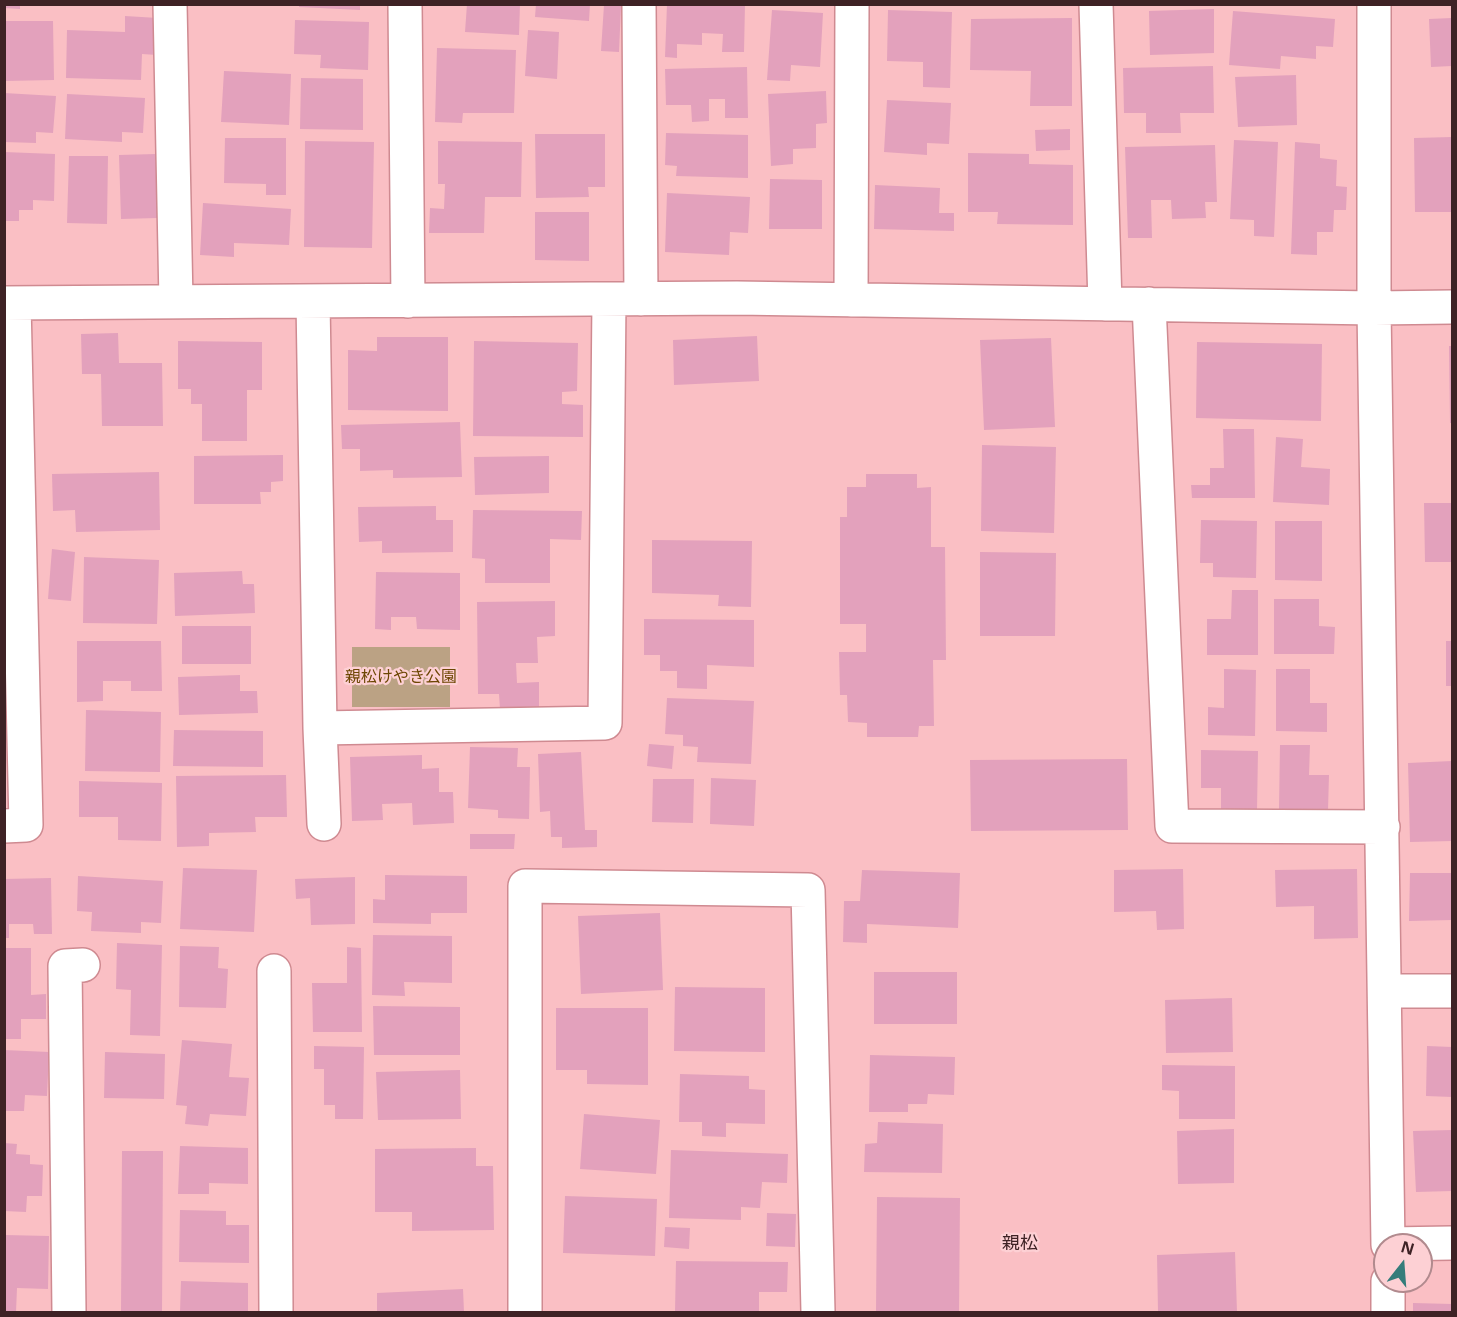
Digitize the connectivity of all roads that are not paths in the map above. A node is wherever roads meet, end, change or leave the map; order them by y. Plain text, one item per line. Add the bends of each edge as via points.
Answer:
1 (170, 4) edge
2 (405, 4) edge
3 (639, 4) edge
4 (852, 4) edge
5 (1096, 4) edge
6 (1374, 4) edge
7 (609, 299) junction
8 (641, 299) junction
9 (850, 300) junction
10 (408, 301) junction
11 (176, 302) junction
12 (313, 302) junction
13 (9, 303) edge
14 (1104, 304) junction
15 (1149, 304) junction
16 (1452, 307) edge
17 (1374, 308) junction
18 (320, 728) junction
19 (324, 824) dead end
20 (4, 826) edge
21 (1383, 826) junction
22 (83, 965) dead end
23 (274, 971) dead end
24 (1385, 991) junction
25 (1452, 991) edge
26 (1388, 1233) edge
27 (1452, 1243) edge
28 (1433, 1244) edge
29 (1388, 1293) edge
30 (69, 1312) edge
31 (276, 1312) edge
32 (525, 1312) edge
33 (818, 1312) edge
34 (1388, 1312) edge

1 - 11 street
2 - 10 street
3 - 8 street
4 - 9 street
5 - 14 street
6 - 17 street
7 - 8 street
7 - 10 street
7 - 18 street via 605,723
8 - 9 street
9 - 14 street
10 - 12 street
11 - 12 street
11 - 13 street
12 - 18 street
13 - 20 street via 26,825
14 - 15 street
15 - 17 street
15 - 21 street via 1172,826
16 - 17 street
17 - 21 street
18 - 19 street
21 - 24 street
22 - 30 street via 65,966
23 - 31 street
24 - 25 street
24 - 26 street
27 - 28 street
29 - 34 street
32 - 33 street via 525,886 808,890

